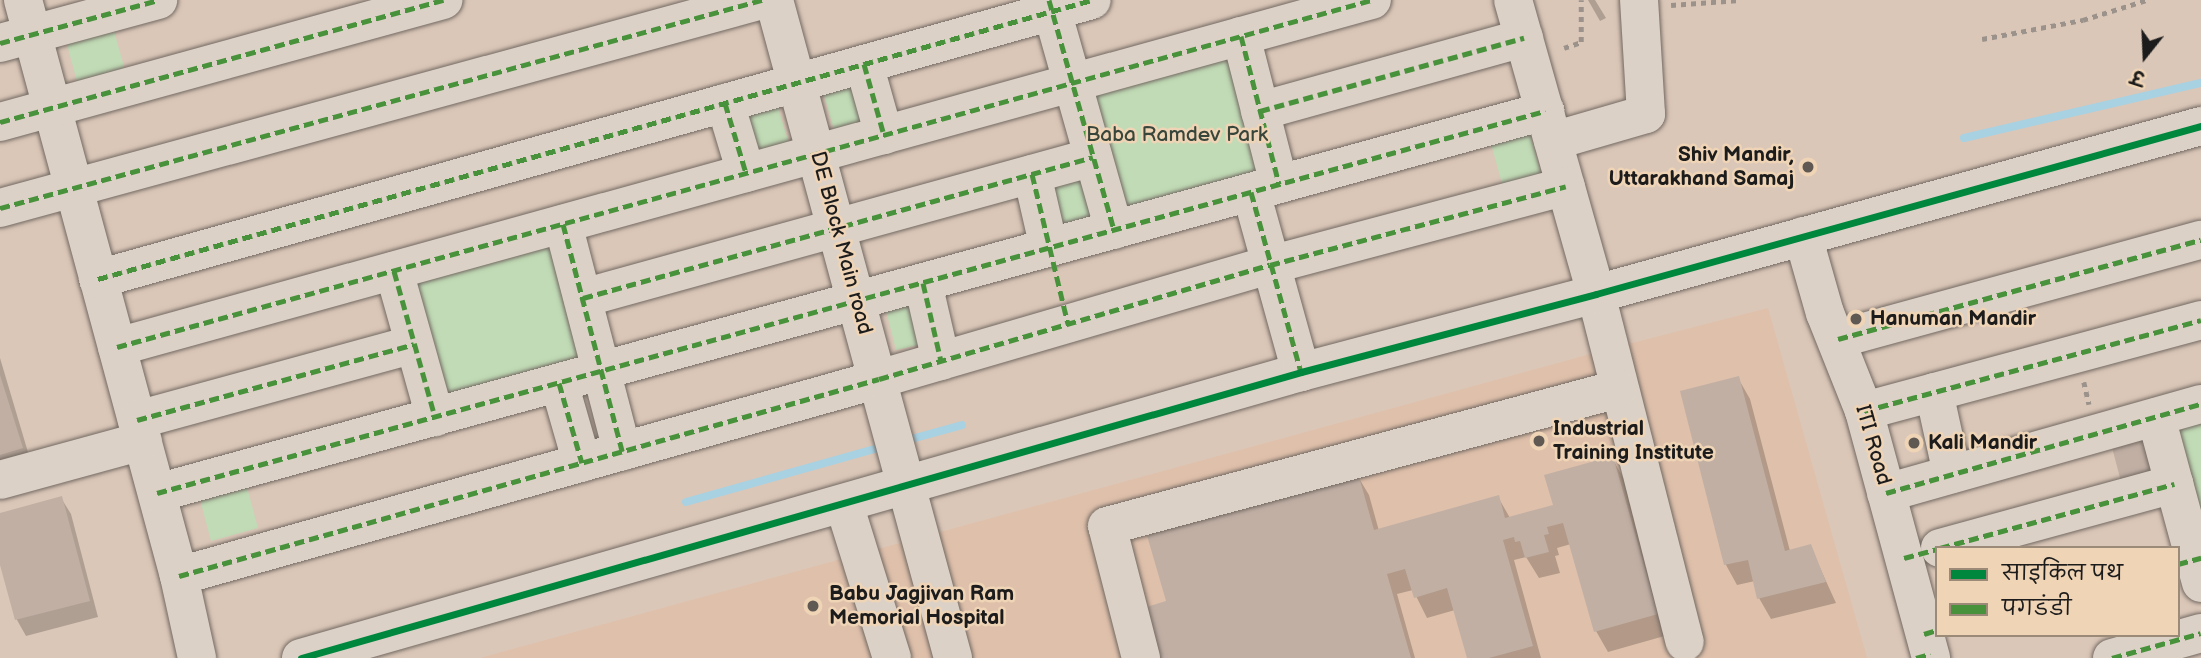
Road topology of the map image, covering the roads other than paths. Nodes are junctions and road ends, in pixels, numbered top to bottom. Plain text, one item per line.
1 (158, 0) edge
2 (444, 0) edge
3 (762, 0) edge
4 (774, 0) edge
5 (1093, 0) edge
6 (1372, 0) edge
7 (1513, 0) edge
8 (1639, 2) edge
9 (1051, 6) edge
10 (18, 26) edge
11 (1241, 36) junction
12 (1524, 38) junction
13 (864, 64) junction
14 (797, 83) junction
15 (1072, 83) junction
16 (725, 103) junction
17 (52, 108) junction
18 (1260, 111) junction
19 (0, 122) edge
20 (1549, 126) junction
21 (2201, 126) edge
22 (884, 135) junction
23 (816, 154) junction
24 (1093, 157) junction
25 (746, 173) junction
26 (1032, 174) junction
27 (1566, 186) junction
28 (74, 188) junction
29 (1265, 188) junction
30 (0, 208) edge
31 (563, 224) junction
32 (836, 228) junction
33 (1114, 230) junction
34 (1803, 236) junction
35 (2201, 240) edge
36 (1049, 247) junction
37 (1270, 265) junction
38 (394, 271) junction
39 (98, 279) junction
40 (923, 283) junction
41 (1596, 295) junction
42 (583, 298) junction
43 (857, 301) junction
44 (2201, 320) edge
45 (1838, 339) junction
46 (414, 344) junction
47 (117, 347) junction
48 (941, 361) junction
49 (602, 371) junction
50 (1301, 372) junction
51 (879, 380) junction
52 (559, 383) junction
53 (1618, 389) junction
54 (1934, 392) junction
55 (2201, 404) edge
56 (1864, 411) junction
57 (435, 417) junction
58 (2156, 417) junction
59 (140, 431) junction
60 (622, 451) junction
61 (582, 463) junction
62 (1952, 474) junction
63 (0, 480) edge
64 (2174, 484) junction
65 (908, 486) junction
66 (1886, 493) junction
67 (157, 494) junction
68 (844, 504) junction
69 (1945, 546) edge
70 (1927, 551) edge
71 (2194, 566) edge
72 (179, 576) junction
73 (2201, 633) edge
74 (1685, 642) dead end
75 (385, 646) edge
76 (1927, 647) edge
77 (197, 658) edge
78 (301, 658) edge
79 (892, 658) edge
80 (953, 658) edge
81 (1141, 658) edge
82 (2112, 658) edge

1 - 10 street
2 - 17 street
3 - 28 street
4 - 14 street, DE Block Main road
5 - 9 street
6 - 11 street
7 - 12 street
8 - 20 street
9 - 13 street
9 - 15 street
10 - 17 street
11 - 15 street
11 - 18 street
12 - 18 street
12 - 20 street
13 - 14 street
13 - 22 street
14 - 16 street
14 - 23 street, DE Block Main road
15 - 22 street
15 - 24 street
16 - 25 street
16 - 39 street
17 - 19 street
17 - 28 street
18 - 29 street
20 - 27 street
20 - 29 street
21 - 34 street
22 - 23 street
23 - 25 street
23 - 32 street, DE Block Main road
24 - 26 street
24 - 33 street
25 - 31 street
26 - 32 street
26 - 36 street
27 - 37 street
27 - 41 street
28 - 30 street
28 - 39 street
29 - 33 street
29 - 37 street
31 - 38 street
31 - 42 street
32 - 42 street
32 - 43 street, DE Block Main road
33 - 36 street
34 - 41 street
34 - 45 street, ITI Road
35 - 45 street
36 - 40 street
37 - 48 street
37 - 50 street
38 - 46 street
38 - 47 street
39 - 47 street
40 - 43 street
40 - 48 street
41 - 50 street
41 - 53 street
42 - 49 street
43 - 49 street
43 - 51 street, DE Block Main road
44 - 54 street
45 - 56 street, ITI Road
46 - 57 street
46 - 59 street
47 - 59 street
48 - 51 street
49 - 52 street
49 - 60 street
50 - 65 street
51 - 60 street
51 - 65 street, DE Block Main road
52 - 57 street
52 - 61 street
53 - 74 street
53 - 81 street
54 - 56 street
54 - 62 street
55 - 58 street
56 - 66 street, ITI Road
57 - 67 street
58 - 62 street
58 - 64 street
59 - 63 street
59 - 67 street
60 - 61 street
61 - 72 street
62 - 66 street
64 - 69 street
64 - 71 street
65 - 68 street
65 - 80 street, DE Block Main road
66 - 70 street, ITI Road
67 - 72 street
68 - 75 street
68 - 79 street
70 - 76 street, ITI Road
72 - 77 street
73 - 82 street
75 - 78 street

